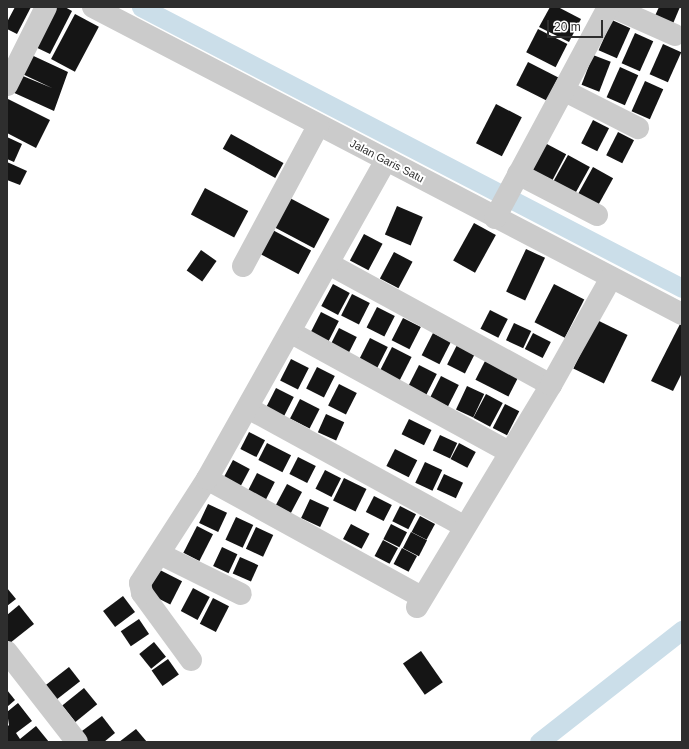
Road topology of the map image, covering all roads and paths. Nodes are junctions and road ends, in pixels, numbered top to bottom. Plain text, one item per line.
1 (46, 7) edge
2 (93, 7) edge
3 (608, 7) edge
4 (612, 7) edge
5 (675, 36) dead end
6 (7, 85) edge
7 (565, 91) junction
8 (318, 126) junction
9 (638, 128) dead end
10 (386, 160) junction
11 (516, 179) junction
12 (498, 212) junction
13 (597, 215) dead end
14 (329, 264) junction
15 (243, 266) dead end
16 (611, 278) junction
17 (682, 314) edge
18 (290, 332) junction
19 (551, 385) junction
20 (248, 408) junction
21 (509, 452) junction
22 (207, 479) junction
23 (465, 526) junction
24 (160, 554) junction
25 (241, 594) dead end
26 (7, 652) edge
27 (191, 660) dead end
28 (77, 742) edge

1 - 6 street
2 - 8 street, Jalan Garis Satu
3 - 7 street
4 - 5 street
7 - 9 street
7 - 11 street
8 - 10 street, Jalan Garis Satu
8 - 15 street
10 - 12 street, Jalan Garis Satu
10 - 14 street
11 - 12 street
11 - 13 street
12 - 16 street, Jalan Garis Satu
14 - 18 street
14 - 19 street
16 - 17 street, Jalan Garis Satu
16 - 19 street
18 - 20 street
18 - 21 street
19 - 21 street
20 - 22 street
20 - 23 street
21 - 23 street
22 - 23 street
22 - 24 street
24 - 25 street
24 - 27 street
26 - 28 street

